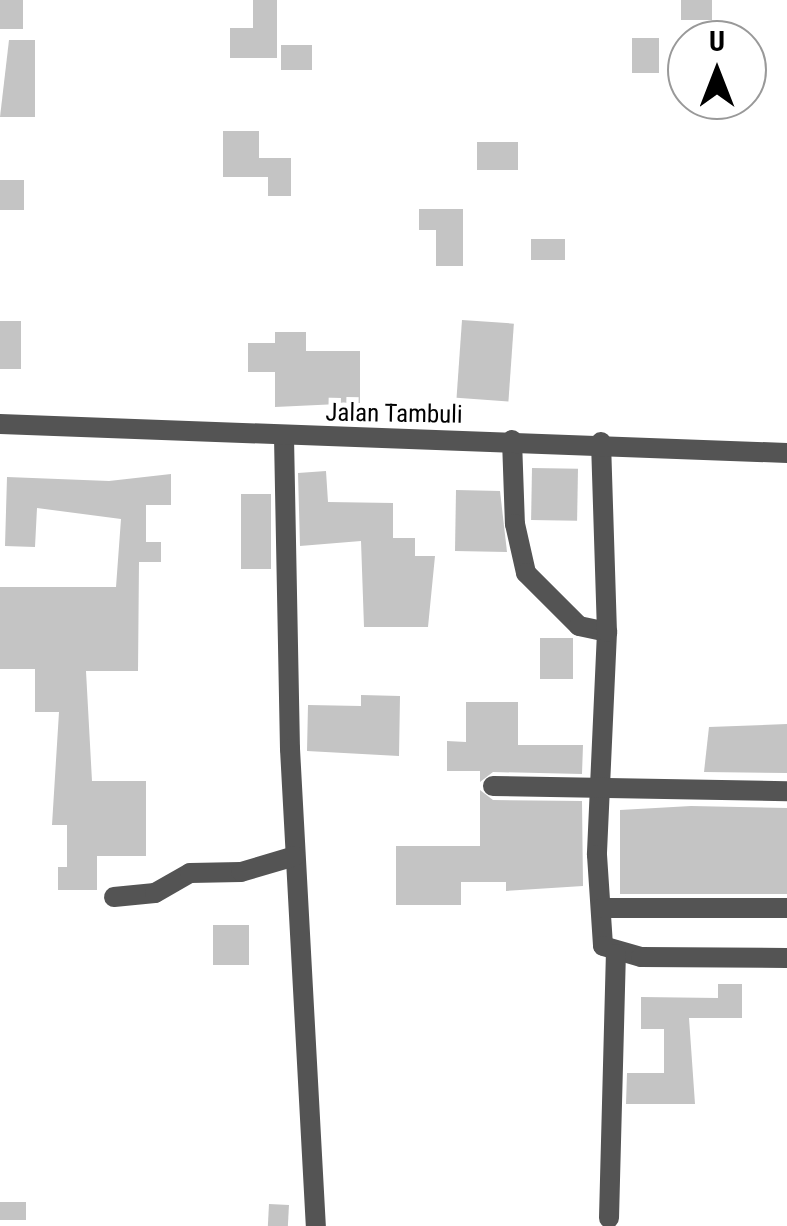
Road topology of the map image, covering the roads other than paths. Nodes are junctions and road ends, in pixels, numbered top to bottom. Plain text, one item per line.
1 (0, 424) edge
2 (284, 437) junction
3 (512, 440) junction
4 (601, 442) junction
5 (787, 453) edge
6 (607, 632) junction
7 (600, 785) junction
8 (492, 786) dead end
9 (787, 791) edge
10 (295, 856) junction
11 (114, 897) dead end
12 (602, 908) junction
13 (787, 908) edge
14 (616, 954) junction
15 (787, 958) edge
16 (609, 1218) dead end
17 (316, 1226) edge

1 - 2 street, Jalan Tambuli
2 - 3 street, Jalan Tambuli
2 - 10 street
3 - 4 street, Jalan Tambuli
3 - 6 street
4 - 5 street, Jalan Tambuli
4 - 6 street
6 - 7 street
7 - 8 street
7 - 9 street
7 - 12 street
10 - 11 street
10 - 17 street
12 - 13 street
12 - 14 street
14 - 15 street
14 - 16 street

